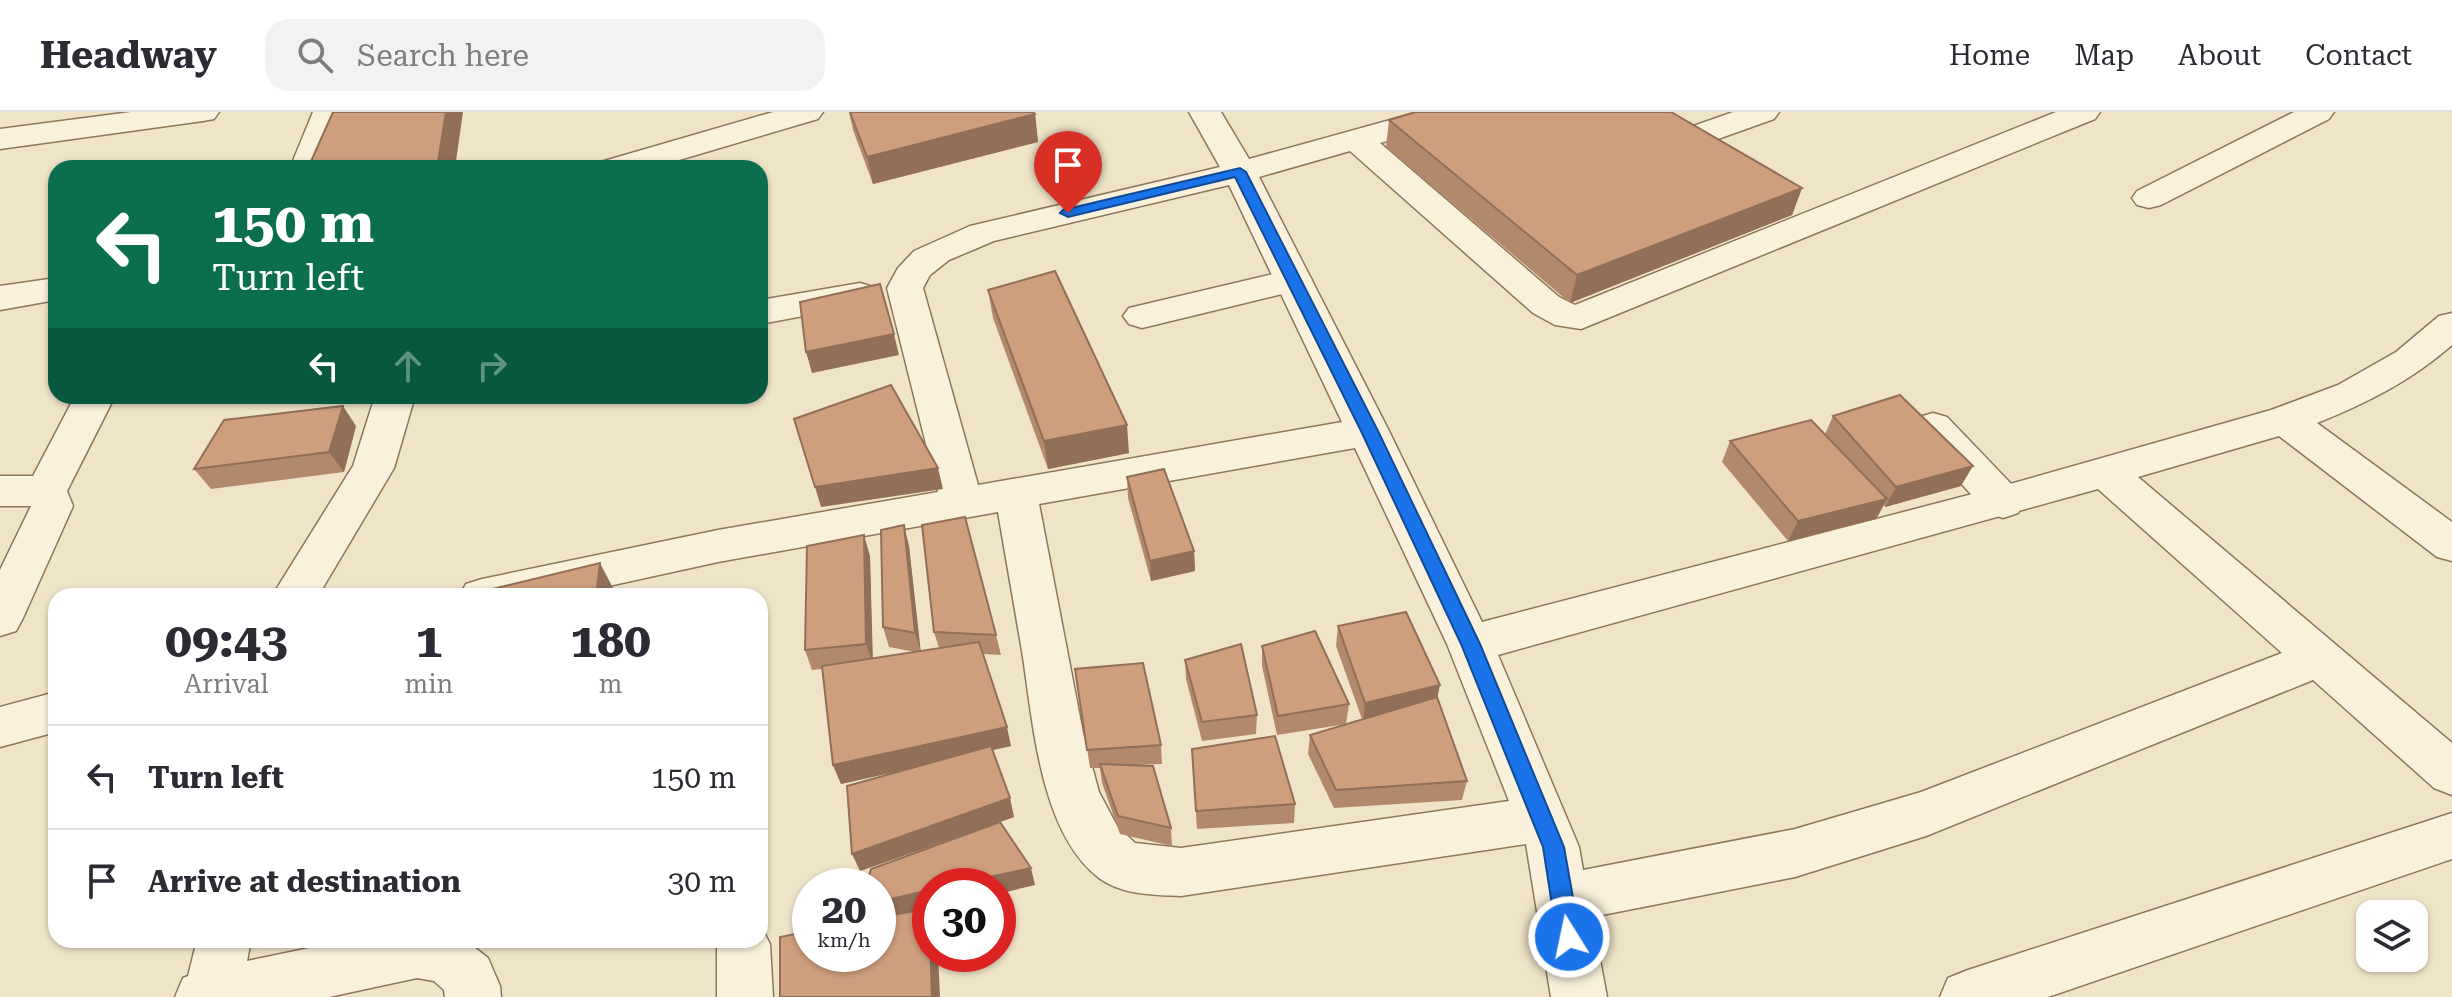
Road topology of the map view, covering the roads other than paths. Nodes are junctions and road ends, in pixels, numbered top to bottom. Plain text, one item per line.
1 (203, 112) edge
2 (329, 112) edge
3 (807, 112) edge
4 (1205, 112) edge
5 (1454, 112) edge
6 (1763, 112) edge
7 (2084, 112) edge
8 (2318, 112) edge
9 (0, 139) edge
10 (1357, 140) junction
11 (1679, 142) edge
12 (310, 160) edge
13 (643, 160) edge
14 (1240, 172) junction
15 (2149, 198) dead end
16 (1294, 280) junction
17 (905, 288) junction
18 (48, 290) edge
19 (0, 298) edge
20 (768, 311) edge
21 (1142, 316) dead end
22 (2452, 325) edge
23 (91, 404) edge
24 (393, 404) edge
25 (2285, 420) junction
26 (1933, 427) edge
27 (1369, 431) junction
28 (2106, 473) junction
29 (0, 491) edge
30 (46, 491) junction
31 (1016, 493) junction
32 (2003, 502) junction
33 (962, 503) junction
34 (2452, 545) edge
35 (300, 588) edge
36 (520, 588) edge
37 (0, 618) edge
38 (1470, 644) junction
39 (2319, 658) junction
40 (48, 714) edge
41 (0, 727) edge
42 (2452, 773) edge
43 (1542, 819) junction
44 (2452, 836) edge
45 (1585, 894) dead end
46 (222, 948) edge
47 (743, 948) edge
48 (209, 996) edge
49 (473, 997) edge
50 (745, 997) edge
51 (1579, 997) edge
52 (1968, 997) edge

1 - 9 street
2 - 12 street
3 - 13 street
4 - 14 street
5 - 10 street
6 - 11 street
7 - 10 street
8 - 15 street
10 - 14 street
14 - 16 street
14 - 17 street
16 - 21 street
16 - 27 street
17 - 20 street
17 - 33 street
18 - 19 street
22 - 25 street
23 - 30 street
24 - 35 street
25 - 28 street
25 - 34 street
26 - 32 street
27 - 31 street
27 - 38 street
28 - 32 street
28 - 39 street
29 - 30 street
30 - 37 street
31 - 33 street
31 - 43 street
32 - 38 street
33 - 36 street
38 - 43 street
39 - 42 street
39 - 45 street
40 - 41 street
43 - 51 street
44 - 52 street
46 - 48 street
47 - 50 street
48 - 49 street

